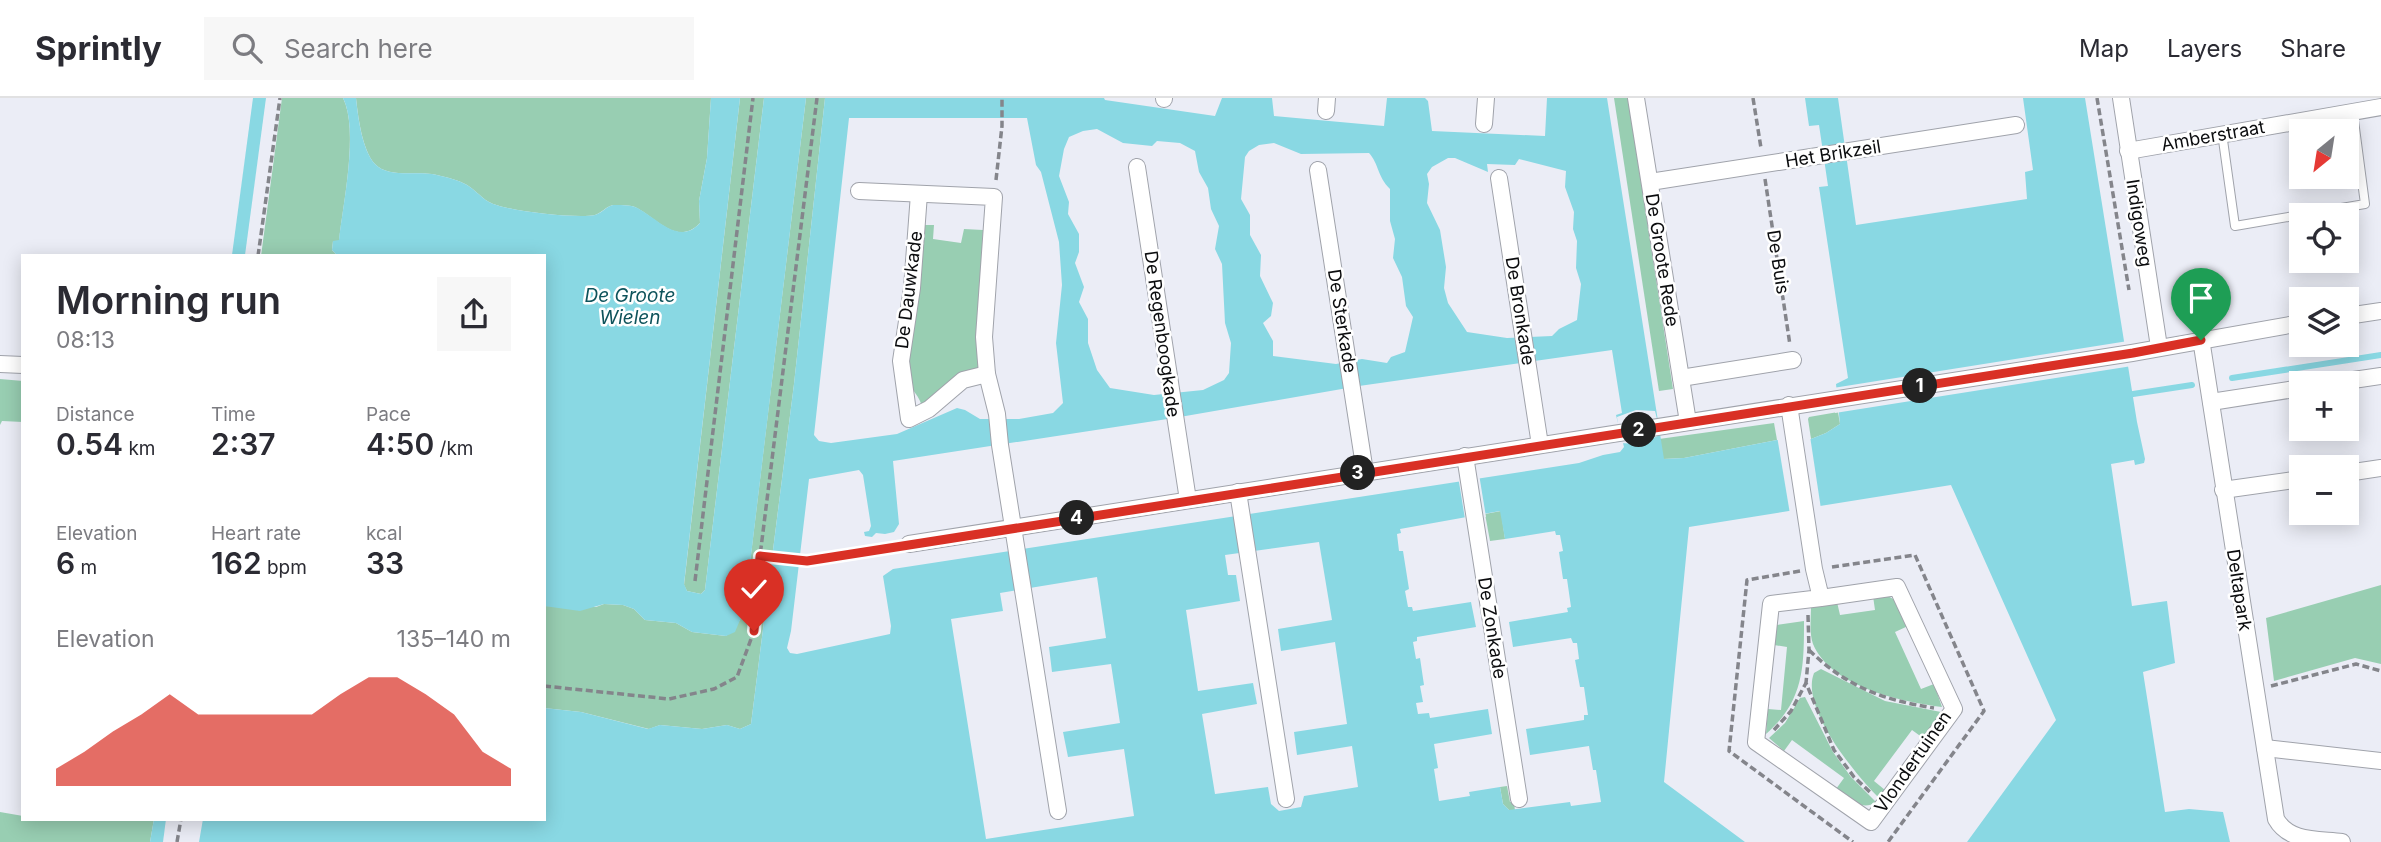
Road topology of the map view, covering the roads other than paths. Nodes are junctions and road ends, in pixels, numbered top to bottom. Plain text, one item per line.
1 (1486, 98) edge
2 (1636, 98) edge
3 (2121, 98) edge
4 (2381, 107) edge
5 (2353, 113) junction
6 (1485, 124) dead end
7 (2016, 125) dead end
8 (2222, 133) junction
9 (2128, 151) junction
10 (1137, 167) dead end
11 (1318, 170) dead end
12 (1499, 178) dead end
13 (1650, 183) junction
14 (859, 191) dead end
15 (919, 194) junction
16 (2381, 311) edge
17 (2359, 314) edge
18 (2289, 325) edge
19 (2201, 340) junction
20 (2159, 347) junction
21 (1793, 360) road end
22 (0, 363) edge
23 (21, 365) edge
24 (987, 374) junction
25 (2381, 376) edge
26 (1681, 378) junction
27 (2359, 379) edge
28 (2289, 390) edge
29 (2211, 402) junction
30 (1790, 413) junction
31 (1688, 422) junction
32 (1540, 444) junction
33 (1466, 462) junction
34 (2381, 468) edge
35 (2359, 471) edge
36 (1365, 472) junction
37 (2289, 481) edge
38 (2223, 490) junction
39 (1239, 498) junction
40 (1188, 500) junction
41 (1014, 536) junction
42 (909, 544) road end
43 (1814, 602) junction
44 (2265, 748) junction
45 (2381, 761) edge
46 (1286, 799) dead end
47 (1519, 799) dead end
48 (1058, 811) dead end
49 (2342, 842) edge

1 - 6 street
2 - 13 street, De Groote Rede
3 - 9 street, Indigoweg
4 - 5 street, Amberstraat
5 - 8 street, Amberstraat
5 - 8 lane
7 - 13 street, Het Brikzeil
8 - 9 street, Amberstraat
9 - 20 street, Indigoweg
10 - 40 street, De Regenboogkade
11 - 36 street, De Sterkade
12 - 32 street, De Bronkade
13 - 26 street, De Groote Rede
14 - 15 street
15 - 24 street
15 - 24 street, De Dauwkade
16 - 17 street
18 - 19 street
19 - 20 street
19 - 29 street, Deltapark
20 - 30 street
21 - 26 street
22 - 23 street
24 - 41 street
25 - 27 street
26 - 31 street, De Groote Rede
28 - 29 street
29 - 38 street, Deltapark
30 - 31 street
30 - 43 street
31 - 32 street
32 - 33 street
33 - 36 street
33 - 47 street, De Zonkade
34 - 35 street
36 - 39 street
37 - 38 street
38 - 44 street, Deltapark
39 - 40 street
39 - 46 street
40 - 41 street
41 - 42 street
41 - 48 street
43 - 43 street, Vlondertuinen
44 - 45 street
44 - 49 street, Deltapark

